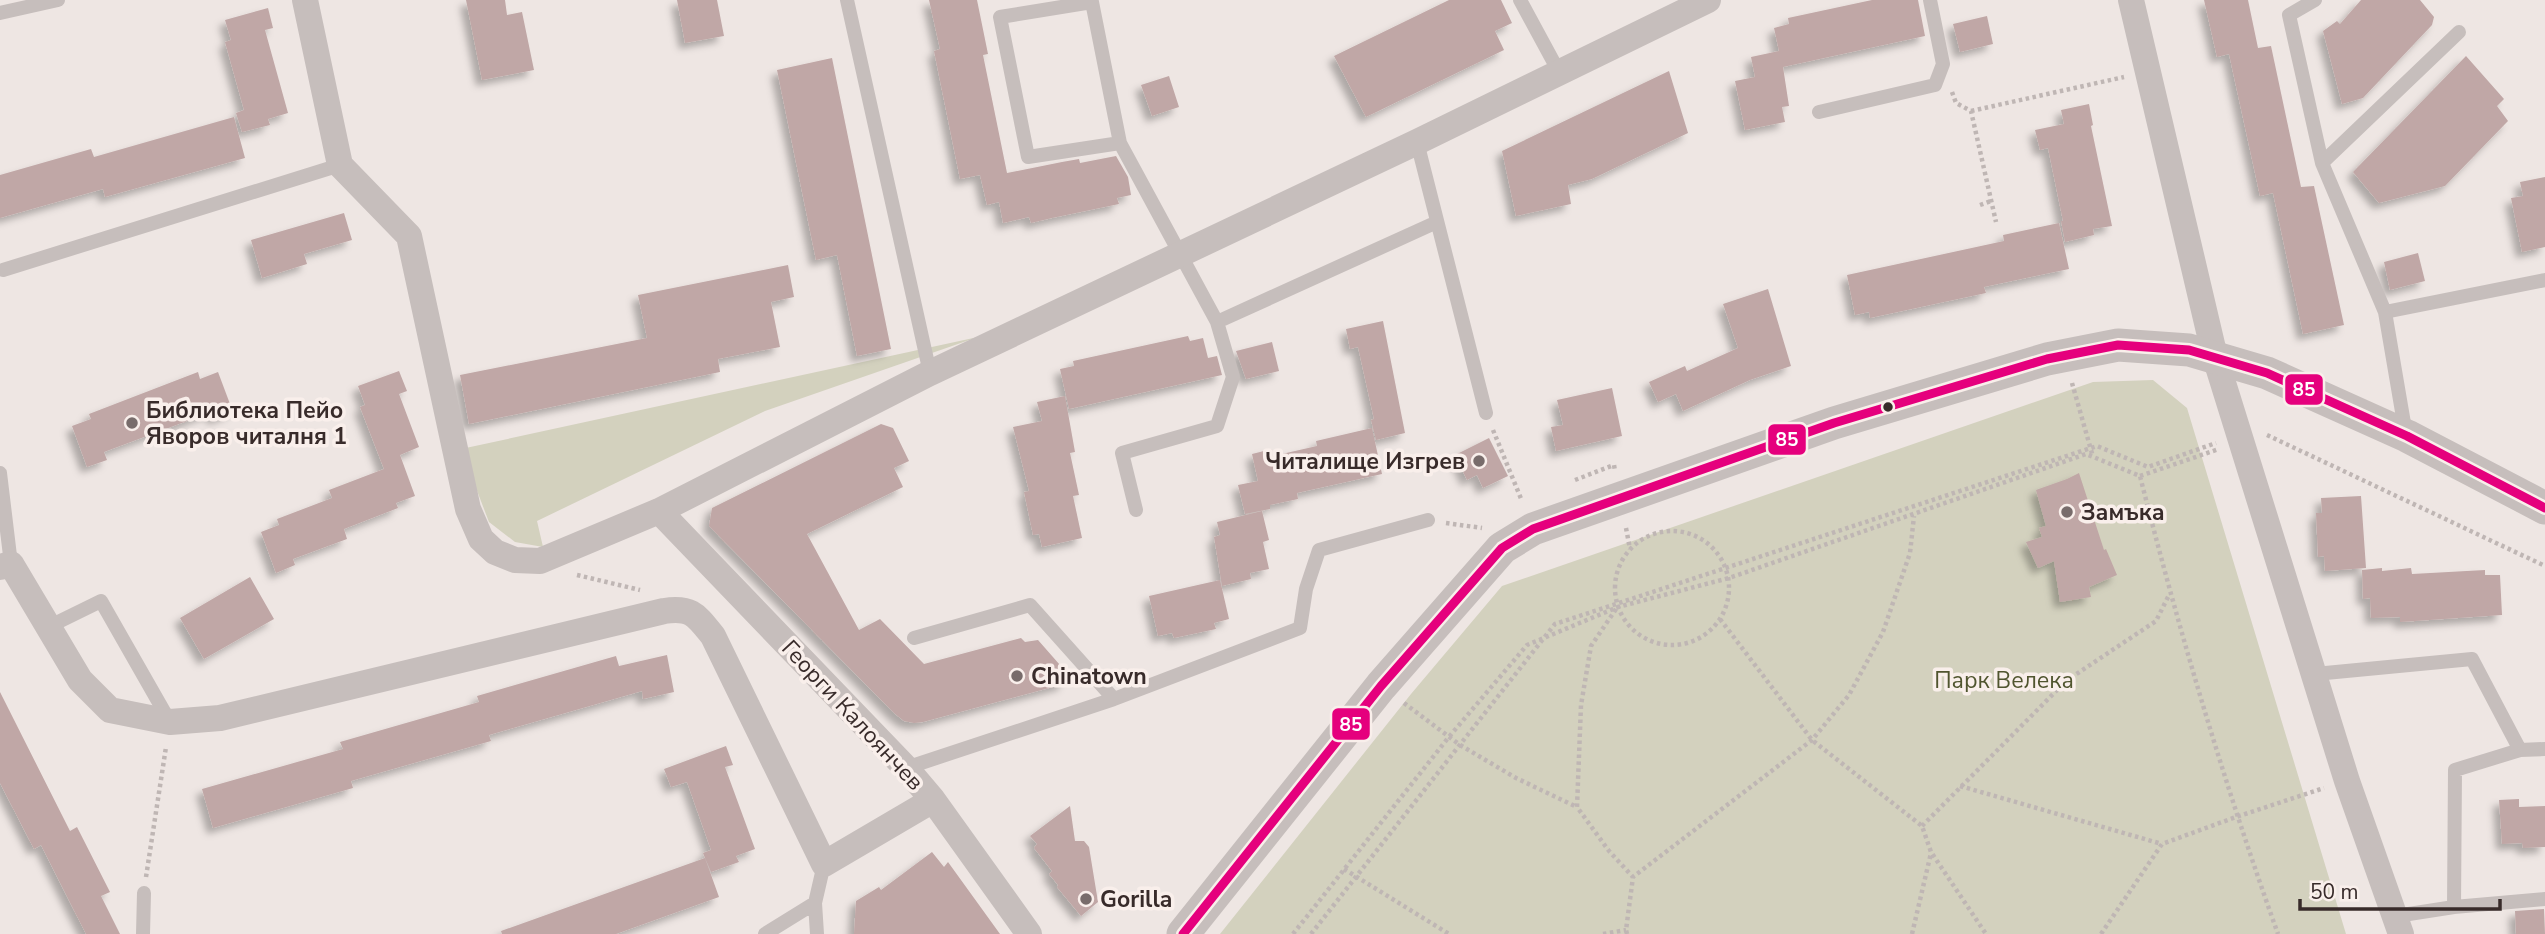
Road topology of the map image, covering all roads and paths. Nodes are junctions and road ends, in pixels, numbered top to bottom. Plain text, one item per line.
1 (58, 0) edge
2 (305, 0) edge
3 (847, 0) edge
4 (1520, 0) edge
5 (1707, 0) edge
6 (1930, 0) edge
7 (2131, 0) edge
8 (2315, 0) edge
9 (0, 13) edge
10 (2459, 32) dead end
11 (1943, 64) junction
12 (1559, 72) junction
13 (2148, 72) junction
14 (1971, 111) junction
15 (1819, 112) dead end
16 (1417, 142) junction
17 (1120, 143) junction
18 (2322, 163) junction
19 (340, 165) junction
20 (1991, 201) junction
21 (1980, 205) dead end
22 (1437, 222) junction
23 (1996, 222) dead end
24 (1181, 255) junction
25 (3, 270) dead end
26 (2545, 280) edge
27 (2385, 312) junction
28 (1217, 322) junction
29 (2215, 357) junction
30 (2047, 359) junction
31 (930, 373) junction
32 (1486, 413) joint
33 (2407, 436) junction
34 (2241, 438) junction
35 (2091, 448) junction
36 (2093, 457) junction
37 (0, 473) edge
38 (2140, 476) junction
39 (1522, 501) dead end
40 (2545, 508) edge
41 (1136, 510) dead end
42 (659, 511) junction
43 (1914, 516) junction
44 (1428, 520) joint
45 (1487, 528) dead end
46 (540, 561) junction
47 (5, 566) edge
48 (2545, 566) edge
49 (1725, 567) junction
50 (1729, 578) junction
51 (2170, 594) junction
52 (1617, 605) junction
53 (662, 611) junction
54 (1720, 619) junction
55 (48, 627) junction
56 (914, 638) dead end
57 (1544, 638) junction
58 (2315, 674) junction
59 (1381, 686) junction
60 (1114, 699) junction
61 (170, 722) junction
62 (1448, 738) junction
63 (1812, 740) junction
64 (1460, 745) junction
65 (2545, 749) edge
66 (2519, 750) junction
67 (906, 768) junction
68 (1960, 786) junction
69 (2331, 786) dead end
70 (933, 800) junction
71 (1577, 807) junction
72 (2236, 817) junction
73 (1922, 825) junction
74 (2162, 844) junction
75 (1931, 852) junction
76 (824, 864) junction
77 (1343, 870) junction
78 (1355, 877) junction
79 (1633, 877) junction
80 (144, 893) joint
81 (2545, 899) edge
82 (815, 904) junction
83 (2454, 907) junction
84 (2398, 925) edge
85 (1627, 932) edge
86 (143, 934) edge
87 (765, 934) edge
88 (817, 934) edge
89 (1029, 934) edge
90 (1182, 934) edge
91 (1293, 934) edge
92 (1311, 934) edge
93 (1449, 934) edge
94 (1603, 934) edge
95 (1912, 934) edge
96 (1986, 934) edge
97 (2101, 934) edge
98 (2277, 934) edge

1 - 9 lane
2 - 19 street
3 - 31 lane
4 - 12 lane
5 - 12 street
6 - 11 lane
7 - 13 street
8 - 18 lane
10 - 18 lane
11 - 14 path
11 - 15 lane
12 - 16 street
13 - 14 path
13 - 29 street
14 - 20 path
16 - 22 lane
16 - 24 street
17 - 17 lane
17 - 24 lane
18 - 27 lane
19 - 25 lane
19 - 46 street
20 - 21 path
20 - 23 path
22 - 28 lane
22 - 32 lane
24 - 28 lane
24 - 31 street
26 - 27 lane
27 - 33 lane
28 - 41 lane
29 - 30 street
29 - 33 street
29 - 34 street
30 - 35 path
30 - 59 street
31 - 42 street
32 - 39 path
33 - 40 street
34 - 35 path
34 - 38 path
34 - 48 path
34 - 58 street
35 - 36 path
35 - 49 path
36 - 38 path
36 - 43 path
37 - 47 lane
38 - 51 path
42 - 46 street
42 - 67 street, Георги Калоянчев
43 - 50 path
43 - 63 path
44 - 45 path
44 - 60 lane
46 - 53 path
47 - 55 street
49 - 50 path
49 - 52 path
49 - 52 path
50 - 52 path
50 - 54 path
51 - 68 path
51 - 72 path
52 - 54 path
52 - 57 path
52 - 57 path
52 - 71 path
53 - 61 street
53 - 76 street
54 - 63 path
55 - 61 street
55 - 61 lane
56 - 60 lane
57 - 62 path
57 - 64 path
58 - 66 lane
58 - 84 street
59 - 62 path
59 - 90 street
60 - 67 lane
61 - 80 path
62 - 64 path
62 - 77 path
63 - 73 path
63 - 79 path
64 - 71 path
64 - 78 path
65 - 66 lane
66 - 83 lane
67 - 70 street, Георги Калоянчев
68 - 73 path
68 - 74 path
69 - 72 path
70 - 76 street
70 - 89 street, Георги Калоянчев
71 - 79 path
72 - 74 path
72 - 98 path
73 - 75 path
74 - 97 path
75 - 95 path
75 - 96 path
76 - 82 lane
77 - 78 path
77 - 91 path
78 - 92 path
78 - 93 path
79 - 85 path
80 - 86 lane
81 - 83 lane
82 - 87 lane
82 - 88 lane
83 - 84 lane
85 - 94 path

